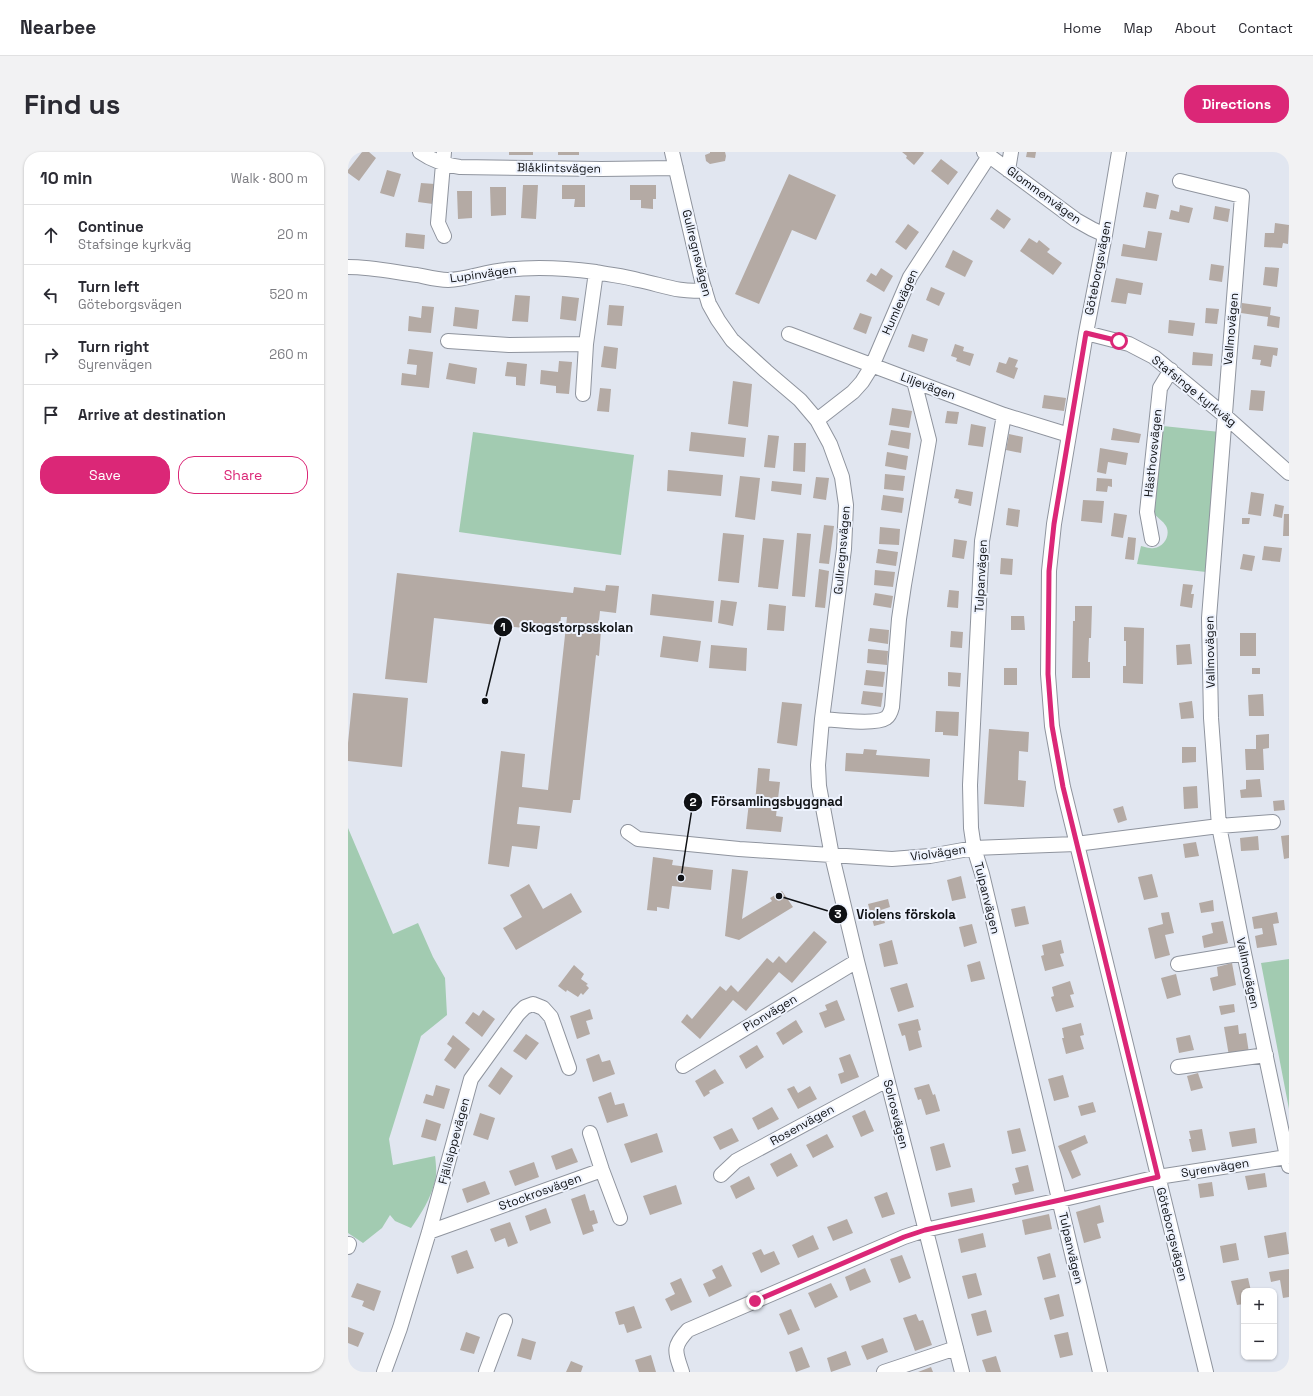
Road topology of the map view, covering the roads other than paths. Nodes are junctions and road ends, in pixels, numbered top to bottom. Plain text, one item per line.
1 (420, 152) edge
2 (672, 152) edge
3 (1011, 152) edge
4 (1120, 152) edge
5 (986, 154) edge
6 (444, 158) edge
7 (676, 168) junction
8 (1008, 170) junction
9 (1180, 180) dead end
10 (1105, 235) junction
11 (444, 236) dead end
12 (348, 267) edge
13 (596, 272) junction
14 (705, 290) junction
15 (1086, 333) junction
16 (789, 334) dead end
17 (448, 341) dead end
18 (586, 344) junction
19 (872, 366) junction
20 (1171, 370) junction
21 (914, 381) junction
22 (583, 394) dead end
23 (1004, 415) junction
24 (1224, 415) junction
25 (817, 420) junction
26 (1068, 435) junction
27 (1289, 473) edge
28 (1152, 539) dead end
29 (822, 719) junction
30 (1273, 822) dead end
31 (1219, 826) junction
32 (628, 832) dead end
33 (1076, 844) junction
34 (974, 848) junction
35 (832, 856) junction
36 (1244, 953) junction
37 (857, 961) junction
38 (1178, 964) dead end
39 (1266, 1055) junction
40 (684, 1066) dead end
41 (1178, 1067) dead end
42 (569, 1068) dead end
43 (887, 1080) junction
44 (590, 1133) dead end
45 (1288, 1161) edge
46 (602, 1170) junction
47 (721, 1175) dead end
48 (1158, 1177) junction
49 (1060, 1200) junction
50 (620, 1218) dead end
51 (925, 1230) junction
52 (429, 1232) junction
53 (505, 1321) dead end
54 (956, 1348) junction
55 (384, 1372) edge
56 (486, 1372) edge
57 (682, 1372) edge
58 (884, 1372) edge
59 (962, 1372) edge
60 (1100, 1372) edge
61 (1206, 1372) edge

1 - 6 street, Blåklintsvägen
2 - 7 street, Gullregnsvägen
3 - 8 street
4 - 10 street, Göteborgsvägen
5 - 8 street, Glommenvägen
5 - 19 street, Humlevägen
6 - 7 street, Blåklintsvägen
6 - 11 street
7 - 14 street, Gullregnsvägen
8 - 10 street, Glommenvägen
9 - 24 street, Vallmovägen
10 - 15 street, Göteborgsvägen
12 - 13 street, Lupinvägen
13 - 14 street, Lupinvägen
13 - 18 street
14 - 25 street, Gullregnsvägen
15 - 20 street, Stafsinge kyrkväg
15 - 26 street, Göteborgsvägen
16 - 19 street, Liljevägen
17 - 18 street
18 - 22 street
19 - 21 street, Liljevägen
19 - 25 street, Humlevägen
20 - 24 street, Stafsinge kyrkväg
20 - 28 street, Hästhovsvägen
21 - 23 street, Liljevägen
21 - 29 street
23 - 26 street, Liljevägen
23 - 34 street, Tulpanvägen
24 - 27 street, Stafsinge kyrkväg
24 - 31 street, Vallmovägen
25 - 29 street, Gullregnsvägen
26 - 33 street, Göteborgsvägen
29 - 35 street, Gullregnsvägen
30 - 31 street, Violvägen
31 - 33 street, Violvägen
31 - 36 street, Vallmovägen
32 - 35 street, Violvägen
33 - 34 street, Violvägen
33 - 48 street, Göteborgsvägen
34 - 35 street, Violvägen
34 - 49 street, Tulpanvägen
35 - 37 street, Solrosvägen
36 - 38 street
36 - 39 street, Vallmovägen
37 - 40 street, Pionvägen
37 - 43 street, Solrosvägen
39 - 41 street
39 - 45 street, Vallmovägen
42 - 52 street, Fjällsippevägen
43 - 47 street, Rosenvägen
43 - 51 street, Solrosvägen
44 - 46 street
45 - 48 street, Syrenvägen
46 - 50 street
46 - 52 street, Stockrosvägen
48 - 49 street, Syrenvägen
48 - 61 street, Göteborgsvägen
49 - 51 street, Syrenvägen
49 - 60 street, Tulpanvägen
51 - 54 street, Solrosvägen
51 - 57 street, Syrenvägen
52 - 55 street, Fjällsippevägen
53 - 56 street
54 - 58 street
54 - 59 street, Solrosvägen

